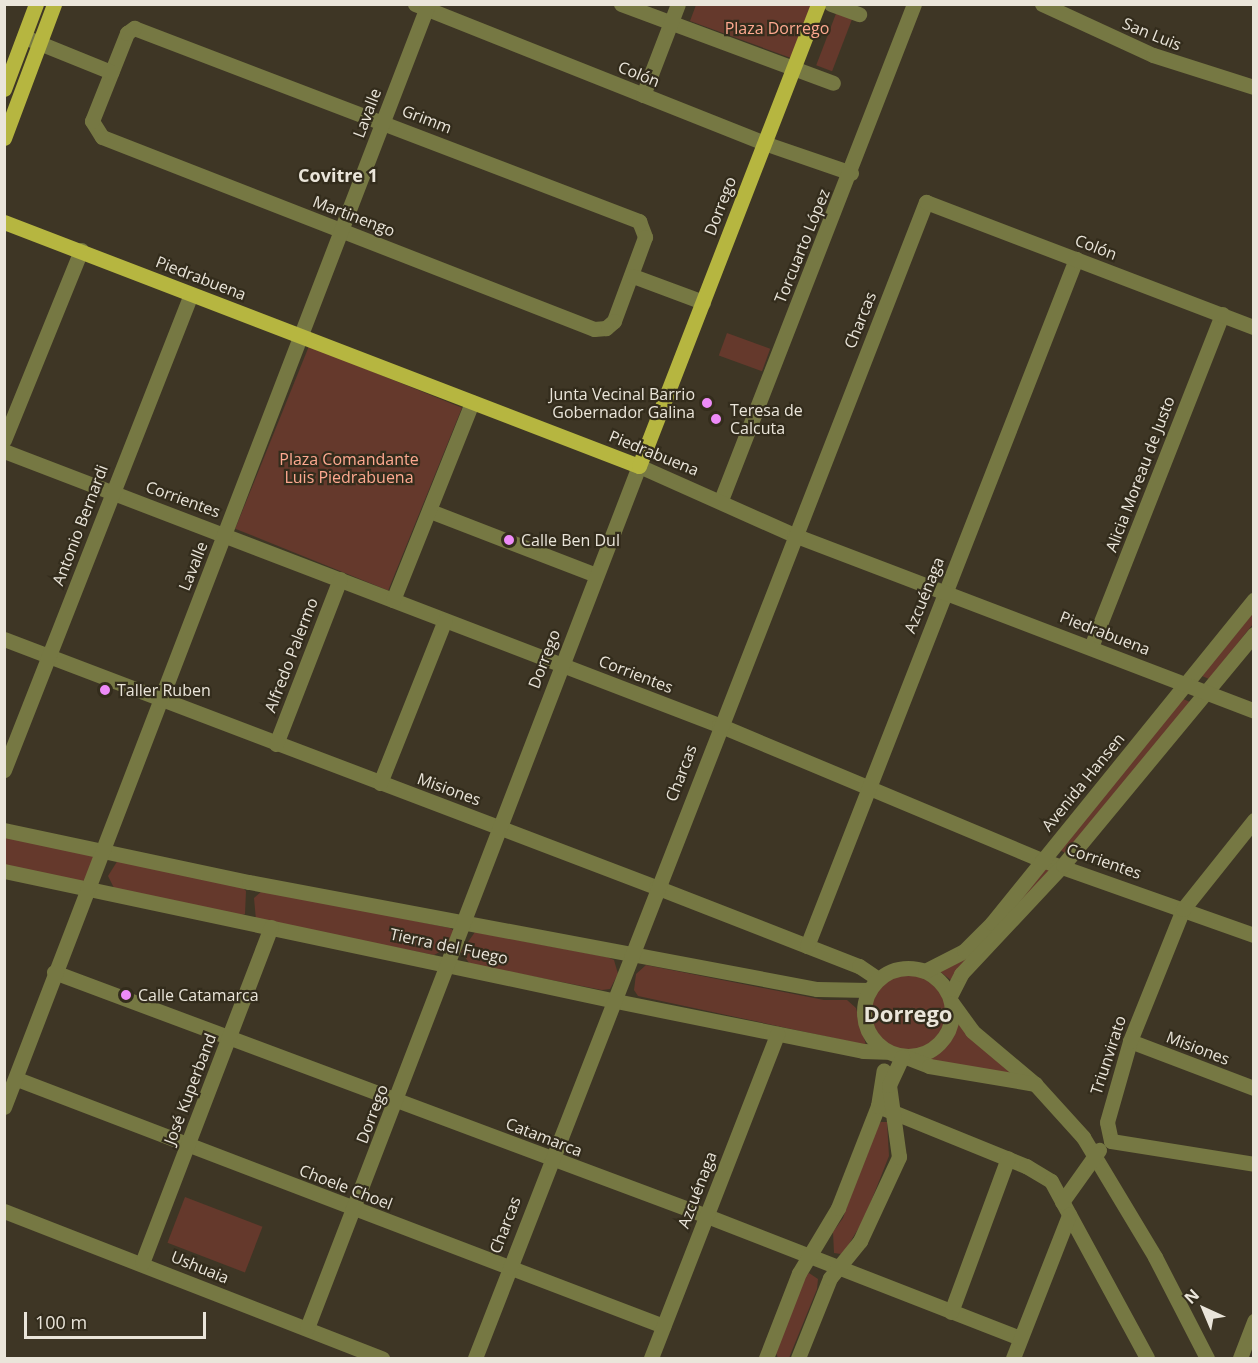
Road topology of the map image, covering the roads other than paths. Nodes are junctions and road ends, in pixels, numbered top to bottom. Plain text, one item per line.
1 (621, 4) edge
2 (678, 4) edge
3 (818, 4) edge
4 (831, 4) edge
5 (914, 4) edge
6 (1042, 4) edge
7 (34, 5) edge
8 (423, 6) edge
9 (53, 8) edge
10 (859, 14) dead end
11 (671, 24) junction
12 (24, 38) junction
13 (41, 43) junction
14 (792, 69) junction
15 (111, 72) junction
16 (833, 83) dead end
17 (1254, 87) edge
18 (4, 89) edge
19 (643, 95) junction
20 (383, 121) junction
21 (4, 138) edge
22 (764, 143) junction
23 (851, 173) junction
24 (926, 202) joint
25 (4, 222) edge
26 (342, 231) junction
27 (81, 250) junction
28 (1076, 259) junction
29 (633, 276) junction
30 (191, 294) junction
31 (703, 302) junction
32 (1222, 315) junction
33 (1254, 327) edge
34 (302, 336) junction
35 (472, 402) junction
36 (4, 440) edge
37 (4, 451) edge
38 (639, 466) junction
39 (111, 492) junction
40 (721, 500) junction
41 (430, 511) junction
42 (225, 534) junction
43 (794, 535) junction
44 (596, 575) junction
45 (340, 579) junction
46 (944, 591) junction
47 (393, 600) junction
48 (1253, 600) edge
49 (445, 620) junction
50 (1254, 634) edge
51 (4, 639) edge
52 (1091, 647) junction
53 (48, 657) junction
54 (560, 665) junction
55 (1187, 684) junction
56 (1204, 693) junction
57 (158, 700) junction
58 (1254, 711) edge
59 (719, 725) junction
60 (276, 744) junction
61 (4, 770) edge
62 (380, 783) junction
63 (867, 785) junction
64 (1254, 820) edge
65 (498, 827) junction
66 (4, 830) edge
67 (102, 850) junction
68 (1042, 860) junction
69 (1063, 865) junction
70 (4, 871) edge
71 (656, 887) junction
72 (89, 890) junction
73 (1183, 909) junction
74 (464, 923) junction
75 (271, 927) junction
76 (1254, 935) edge
77 (807, 946) junction
78 (633, 955) junction
79 (448, 963) junction
80 (925, 971) junction
81 (54, 972) junction
82 (874, 984) junction
83 (951, 999) junction
84 (616, 1001) junction
85 (777, 1034) junction
86 (229, 1037) junction
87 (1130, 1041) junction
88 (896, 1055) junction
89 (17, 1079) junction
90 (1035, 1084) junction
91 (1254, 1088) edge
92 (396, 1100) junction
93 (878, 1106) junction
94 (4, 1107) edge
95 (895, 1112) junction
96 (1111, 1141) junction
97 (187, 1146) junction
98 (1094, 1154) junction
99 (1008, 1158) junction
100 (550, 1159) junction
101 (1254, 1164) edge
102 (354, 1209) junction
103 (1066, 1209) junction
104 (4, 1211) edge
105 (707, 1216) junction
106 (808, 1258) junction
107 (142, 1263) junction
108 (508, 1266) junction
109 (835, 1268) junction
110 (951, 1312) junction
111 (1254, 1322) edge
112 (663, 1326) junction
113 (307, 1328) junction
114 (1020, 1338) junction
115 (382, 1359) edge
116 (475, 1359) edge
117 (651, 1359) edge
118 (766, 1359) edge
119 (798, 1359) edge
120 (1013, 1359) edge
121 (1147, 1359) edge
122 (1207, 1359) edge
123 (1240, 1359) edge

1 - 11 street
2 - 11 street
3 - 14 main road, Dorrego
4 - 10 street
5 - 23 street, Torcuarto López
6 - 17 street, San Luis
7 - 9 main road
7 - 12 main road
8 - 19 street, Colón
8 - 20 street, Lavalle
9 - 13 main road
11 - 14 street
11 - 19 street
12 - 13 street
12 - 18 main road
13 - 15 street
13 - 21 main road
14 - 16 street
14 - 22 main road, Dorrego
15 - 20 street, Grimm
15 - 26 street, Martinengo
19 - 22 street, Colón
20 - 26 street, Lavalle
20 - 29 street, Grimm
22 - 23 street, Colón
22 - 31 main road, Dorrego
23 - 40 street, Torcuarto López
24 - 28 street, Colón
24 - 43 street, Charcas
25 - 27 main road, Piedrabuena
26 - 29 street, Martinengo
26 - 34 street, Lavalle
27 - 30 main road, Piedrabuena
27 - 36 street
28 - 32 street, Colón
28 - 46 street, Azcuénaga
29 - 31 street
30 - 34 main road, Piedrabuena
30 - 39 street, Antonio Bernardi
31 - 38 main road, Dorrego
32 - 33 street, Colón
32 - 52 street, Alicia Moreau de Justo
34 - 35 main road, Piedrabuena
34 - 42 street, Lavalle
35 - 38 main road, Piedrabuena
35 - 41 street
37 - 39 street, Corrientes
38 - 40 street, Piedrabuena
38 - 44 street, Dorrego
39 - 42 street, Corrientes
39 - 53 street, Antonio Bernardi
40 - 43 street, Piedrabuena
41 - 44 street
41 - 47 street
42 - 45 street, Corrientes
42 - 57 street, Lavalle
43 - 46 street, Piedrabuena
43 - 59 street, Charcas
44 - 54 street, Dorrego
45 - 47 street, Corrientes
45 - 60 street, Alfredo Palermo
46 - 52 street, Piedrabuena
46 - 63 street, Azcuénaga
47 - 49 street, Corrientes
48 - 55 street, Avenida Hansen
49 - 54 street, Corrientes
49 - 62 street
50 - 56 street
51 - 53 street, Misiones
52 - 55 street, Piedrabuena
53 - 57 street, Misiones
53 - 61 street, Antonio Bernardi
54 - 59 street, Corrientes
54 - 65 street, Dorrego
55 - 56 street, Piedrabuena
55 - 68 street, Avenida Hansen
56 - 58 street, Piedrabuena
56 - 69 street
57 - 60 street, Misiones
57 - 67 street, Lavalle
59 - 63 street, Corrientes
59 - 71 street, Charcas
60 - 62 street, Misiones
62 - 65 street, Misiones
63 - 68 street, Corrientes
63 - 77 street, Azcuénaga
64 - 73 street, Triunvirato
65 - 71 street, Misiones
65 - 74 street, Dorrego
66 - 67 street, Tierra del Fuego
67 - 72 street, Lavalle
67 - 74 street, Tierra del Fuego
68 - 69 street, Corrientes
68 - 80 street, Avenida Hansen
69 - 73 street, Corrientes
69 - 83 street
70 - 72 street, Tierra del Fuego
71 - 77 street, Misiones
71 - 78 street, Charcas
72 - 75 street, Tierra del Fuego
72 - 81 street, Lavalle
73 - 76 street, Corrientes
73 - 87 street, Triunvirato
74 - 78 street, Tierra del Fuego
74 - 79 street, Dorrego
75 - 79 street, Tierra del Fuego
75 - 86 street, José Kuperband
77 - 82 street, Misiones
78 - 82 street, Tierra del Fuego
78 - 84 street, Charcas
79 - 84 street, Tierra del Fuego
79 - 92 street, Dorrego
80 - 82 street
80 - 83 street
81 - 86 street, Catamarca
81 - 89 street, Lavalle
82 - 88 street
83 - 88 street
83 - 90 street
84 - 85 street, Tierra del Fuego
84 - 100 street, Charcas
85 - 88 street, Tierra del Fuego
85 - 105 street, Azcuénaga
86 - 92 street, Catamarca
86 - 97 street, José Kuperband
87 - 91 street, Misiones
87 - 96 street, Triunvirato
88 - 90 street, Tierra del Fuego
88 - 93 street
88 - 95 street
89 - 94 street, Lavalle
89 - 97 street, Choele Choel
90 - 98 street
92 - 100 street, Catamarca
92 - 102 street, Dorrego
93 - 95 street
93 - 106 street
95 - 99 street
95 - 109 street
96 - 98 street
96 - 101 street
97 - 102 street, Choele Choel
97 - 107 street, José Kuperband
98 - 103 street
98 - 122 street
99 - 103 street
99 - 110 street
100 - 105 street, Catamarca
100 - 108 street, Charcas
102 - 108 street, Choele Choel
102 - 113 street, Dorrego
103 - 114 street
103 - 121 street
104 - 107 street, Ushuaia
105 - 106 street, Catamarca
105 - 112 street, Azcuénaga
106 - 109 street, Catamarca
106 - 118 street
107 - 113 street, Ushuaia
108 - 112 street, Choele Choel
108 - 116 street, Charcas
109 - 110 street, Catamarca
109 - 119 street
110 - 114 street, Catamarca
111 - 123 street
112 - 117 street, Azcuénaga
113 - 115 street, Ushuaia
114 - 120 street

